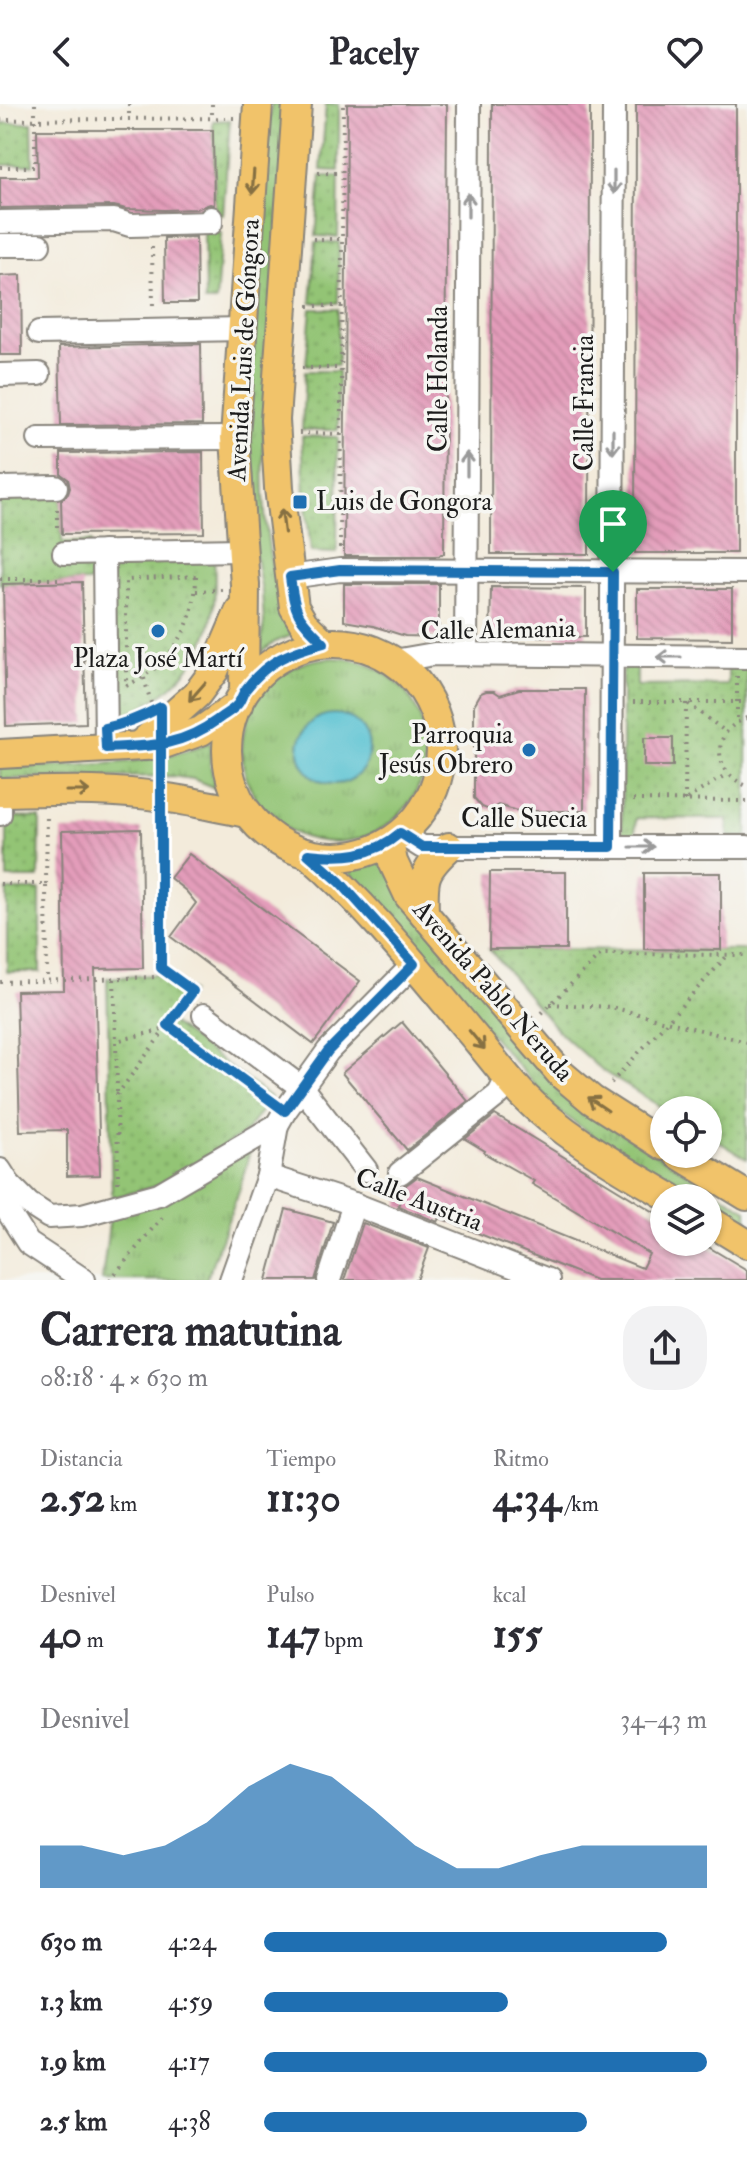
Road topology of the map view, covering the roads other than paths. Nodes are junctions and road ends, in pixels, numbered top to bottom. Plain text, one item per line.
1 (297, 104) edge
2 (469, 104) edge
3 (614, 104) edge
4 (247, 111) edge
5 (219, 218) dead end
6 (0, 222) edge
7 (0, 245) edge
8 (39, 245) dead end
9 (243, 329) junction
10 (39, 333) dead end
11 (39, 374) dead end
12 (0, 375) edge
13 (235, 438) junction
14 (39, 439) dead end
15 (56, 487) road end
16 (0, 488) edge
17 (60, 546) road end
18 (242, 550) junction
19 (104, 552) junction
20 (466, 571) junction
21 (613, 572) junction
22 (747, 572) edge
23 (290, 577) junction
24 (234, 594) junction
25 (324, 643) junction
26 (466, 654) junction
27 (612, 657) junction
28 (742, 657) edge
29 (394, 661) junction
30 (241, 698) junction
31 (155, 731) junction
32 (106, 748) junction
33 (0, 754) edge
34 (0, 792) edge
35 (248, 813) junction
36 (0, 814) edge
37 (395, 838) junction
38 (449, 847) junction
39 (611, 847) junction
40 (747, 847) edge
41 (308, 854) junction
42 (424, 913) junction
43 (414, 964) junction
44 (204, 1015) dead end
45 (508, 1076) junction
46 (302, 1088) junction
47 (281, 1118) junction
48 (650, 1137) edge
49 (701, 1168) edge
50 (0, 1170) edge
51 (366, 1170) dead end
52 (400, 1173) dead end
53 (268, 1176) junction
54 (0, 1181) edge
55 (650, 1185) edge
56 (747, 1196) edge
57 (354, 1204) junction
58 (722, 1229) edge
59 (747, 1244) edge
60 (502, 1271) edge
61 (84, 1280) edge
62 (231, 1280) edge
63 (329, 1280) edge
64 (548, 1280) edge

23 -> 1 main road, Avenida Luis de Góngora
20 -> 2 street, Calle Holanda
3 -> 21 street, Calle Francia
4 -> 9 main road, Avenida Luis de Góngora
5 - 6 street
7 - 8 street
9 - 10 street
9 - 13 main road, Avenida Luis de Góngora
11 - 12 street
13 - 14 street
13 - 18 main road, Avenida Luis de Góngora
15 - 16 street
17 - 19 street
18 - 19 street
18 - 24 main road, Avenida Luis de Góngora
19 - 32 street
20 - 21 street
20 - 23 street
20 - 26 street, Calle Holanda
21 - 22 street
21 - 27 street, Calle Francia
23 - 25 main road, Avenida Luis de Góngora
24 - 30 main road, Avenida Luis de Góngora
24 -> 31 main road
25 - 29 main road
25 - 30 main road
26 - 27 street, Calle Alemania
26 - 29 street, Calle Alemania
28 -> 27 street, Calle Alemania
27 - 39 street, Calle Francia
29 - 37 main road
30 - 31 main road
30 - 35 main road
31 - 32 main road
32 - 33 main road
34 -> 35 main road
34 - 36 street
35 - 41 main road
37 - 38 street, Calle Suecia
37 - 41 main road
37 - 42 main road, Avenida Pablo Neruda
38 - 39 street, Calle Suecia
38 - 42 main road
39 -> 40 street, Calle Suecia
41 - 43 main road, Avenida Pablo Neruda
48 -> 42 main road, Avenida Pablo Neruda
43 -> 45 main road, Avenida Pablo Neruda
43 - 46 street
44 - 46 street
45 - 52 street
45 - 55 main road, Avenida Pablo Neruda
46 - 47 street
46 - 51 street
47 - 50 street
47 - 53 street
49 - 56 main road
53 - 57 street, Calle Austria
53 - 62 street
54 - 61 street
57 - 60 street, Calle Austria
57 - 63 street
58 - 59 main road
60 - 64 street, Calle Austria

